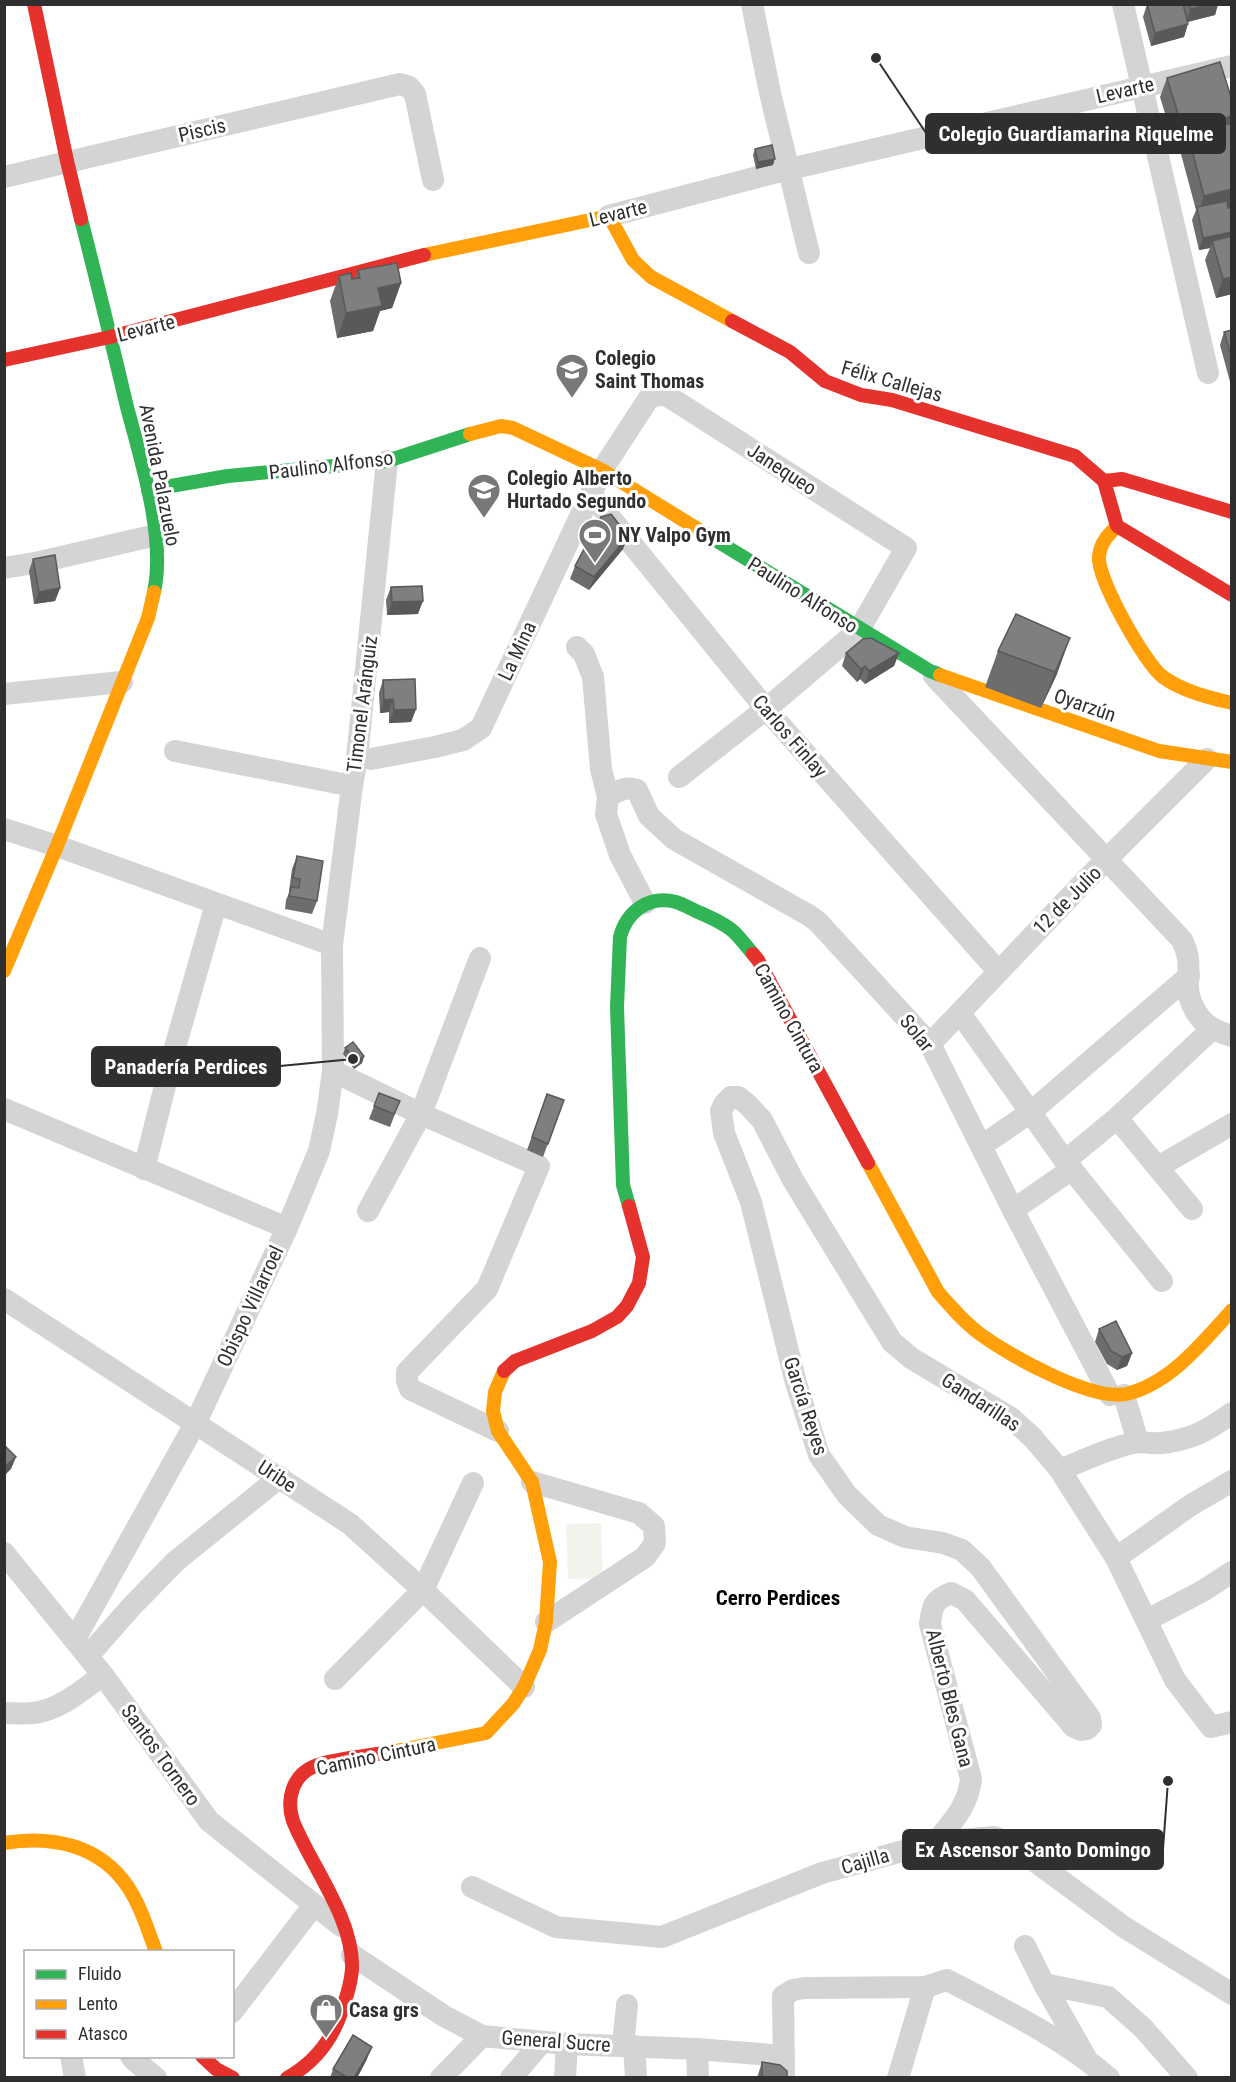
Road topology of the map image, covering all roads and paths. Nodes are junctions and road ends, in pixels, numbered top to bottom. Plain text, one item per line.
1 (34, 4) edge
2 (752, 4) edge
3 (1123, 4) edge
4 (1232, 66) edge
5 (1142, 86) junction
6 (67, 161) junction
7 (789, 170) junction
8 (4, 177) edge
9 (433, 180) dead end
10 (609, 216) junction
11 (809, 253) dead end
12 (110, 337) junction
13 (4, 360) edge
14 (1208, 373) dead end
15 (387, 461) junction
16 (602, 470) junction
17 (1104, 481) junction
18 (148, 490) junction
19 (591, 494) junction
20 (1232, 512) edge
21 (1117, 526) junction
22 (156, 535) junction
23 (4, 568) edge
24 (1232, 595) edge
25 (859, 630) junction
26 (577, 646) dead end
27 (930, 671) junction
28 (122, 682) junction
29 (4, 694) edge
30 (1232, 703) edge
31 (766, 709) junction
32 (175, 751) dead end
33 (371, 759) dead end
34 (1207, 759) junction
35 (1232, 762) edge
36 (679, 777) dead end
37 (352, 786) junction
38 (608, 797) junction
39 (4, 829) edge
40 (57, 846) junction
41 (1108, 860) junction
42 (645, 903) junction
43 (216, 904) junction
44 (332, 945) junction
45 (480, 958) dead end
46 (5, 971) edge
47 (998, 971) junction
48 (1189, 976) junction
49 (960, 1013) junction
50 (1222, 1032) edge
51 (930, 1044) junction
52 (333, 1071) junction
53 (731, 1097) joint
54 (4, 1110) edge
55 (1031, 1112) junction
56 (421, 1114) junction
57 (1117, 1118) junction
58 (1232, 1124) edge
59 (981, 1146) junction
60 (1069, 1165) junction
61 (1158, 1167) junction
62 (144, 1169) junction
63 (1013, 1209) junction
64 (1192, 1209) dead end
65 (368, 1211) dead end
66 (286, 1228) junction
67 (1162, 1281) dead end
68 (4, 1299) edge
69 (1232, 1310) edge
70 (1117, 1395) junction
71 (1232, 1413) edge
72 (196, 1422) junction
73 (498, 1431) junction
74 (1138, 1442) junction
75 (1060, 1470) junction
76 (280, 1478) junction
77 (1232, 1481) edge
78 (532, 1482) junction
79 (473, 1483) dead end
80 (4, 1553) edge
81 (1116, 1558) junction
82 (1232, 1572) edge
83 (423, 1590) junction
84 (1147, 1620) junction
85 (546, 1622) junction
86 (82, 1648) junction
87 (103, 1675) junction
88 (335, 1679) dead end
89 (524, 1687) junction
90 (4, 1713) edge
91 (1221, 1725) edge
92 (1074, 1727) joint
93 (936, 1842) junction
94 (4, 1843) edge
95 (472, 1887) dead end
96 (314, 1905) junction
97 (344, 1929) junction
98 (1026, 1946) dead end
99 (155, 1950) edge
100 (352, 1955) junction
101 (1044, 1984) junction
102 (925, 1987) junction
103 (1232, 1994) edge
104 (627, 2005) dead end
105 (234, 2009) edge
106 (482, 2036) junction
107 (542, 2042) junction
108 (567, 2044) junction
109 (628, 2046) junction
110 (697, 2049) junction
111 (71, 2058) edge
112 (132, 2058) edge
113 (204, 2058) edge
114 (1086, 2058) junction
115 (784, 2067) edge
116 (75, 2078) edge
117 (156, 2078) edge
118 (233, 2078) edge
119 (287, 2078) edge
120 (441, 2078) edge
121 (511, 2078) edge
122 (565, 2078) edge
123 (636, 2078) edge
124 (698, 2078) edge
125 (898, 2078) edge
126 (1109, 2078) edge
127 (1187, 2078) edge

1 - 6 main road, Avenida Palazuelo
2 - 7 street
3 - 5 street
4 - 5 street, Levarte
5 - 7 street, Levarte
5 - 14 street
6 - 8 street, Piscis
6 - 9 street, Piscis
6 - 12 main road, Avenida Palazuelo
7 - 10 street, Levarte
7 - 11 street
10 - 12 main road, Levarte
10 - 17 main road, Félix Callejas
12 - 13 main road, Levarte
12 - 18 main road, Avenida Palazuelo
15 - 16 main road, Paulino Alfonso
15 - 18 main road, Paulino Alfonso
15 - 37 street, Timonel Aránguiz
16 - 19 street, La Mina
16 - 25 main road, Paulino Alfonso
16 - 25 street, Janequeo
17 - 20 main road
17 - 21 main road
18 - 22 main road, Avenida Palazuelo
19 - 31 street, Carlos Finlay
19 - 33 street, La Mina
21 - 24 main road
21 - 30 main road
22 - 23 street
22 - 28 main road, Avenida Palazuelo
25 - 27 main road, Paulino Alfonso
25 - 31 street
26 - 38 street
27 - 34 main road, Oyarzún
27 - 41 street, Paulino Alfonso
28 - 29 street
28 - 40 main road, Avenida Palazuelo
31 - 36 street
31 - 47 street, Carlos Finlay
32 - 37 street
34 - 35 main road, Oyarzún
34 - 41 street, 12 de Julio
37 - 44 street, Timonel Aránguiz
38 - 42 street
38 - 51 street, Solar
39 - 40 street
40 - 43 street
40 - 46 main road, Avenida Palazuelo
41 - 47 street, 12 de Julio
41 - 48 street, Paulino Alfonso
42 - 70 main road, Camino Cintura
42 - 73 main road, Camino Cintura
43 - 44 street
43 - 62 street
44 - 52 street, Obispo Villarroel
45 - 56 street
47 - 49 street, 12 de Julio
48 - 50 street, Paulino Alfonso
48 - 55 street
49 - 51 street, 12 de Julio
49 - 55 street
50 - 57 street
51 - 59 street, Solar
52 - 56 street
52 - 66 street, Obispo Villarroel
53 - 75 street, Gandarillas
53 - 92 street, García Reyes
54 - 62 street
55 - 59 street
55 - 60 street
56 - 65 street
56 - 73 street
57 - 60 street
57 - 61 street
58 - 61 street
59 - 63 street, Solar
60 - 63 street
60 - 67 street
61 - 64 street
62 - 66 street
63 - 70 street, Solar
66 - 72 street, Obispo Villarroel
68 - 72 street, Uribe
69 - 70 main road
70 - 74 street, Solar
71 - 74 street
72 - 76 street, Uribe
72 - 86 street, Obispo Villarroel
73 - 78 main road, Camino Cintura
74 - 75 street
75 - 81 street, Gandarillas
76 - 83 street, Uribe
76 - 86 street
77 - 81 street
78 - 85 main road, Camino Cintura
78 - 85 street
79 - 83 street
80 - 86 street, Santos Tornero
81 - 84 street, Gandarillas
82 - 84 street
83 - 88 street
83 - 89 street, Uribe
84 - 91 street, Gandarillas
85 - 89 main road, Camino Cintura
86 - 87 street, Santos Tornero
87 - 90 street
87 - 96 street, Santos Tornero
89 - 97 main road, Camino Cintura
92 - 93 street, Alberto Bles Gana
93 - 95 street, Cajilla
93 - 103 street, Cajilla
94 - 99 main road
96 - 97 street, Santos Tornero
96 - 105 street
97 - 100 main road, Camino Cintura
98 - 101 street
100 - 106 street, General Sucre
100 - 119 main road, Camino Cintura
101 - 114 street
101 - 127 street
102 - 114 street
102 - 115 street
102 - 125 street
104 - 109 street
106 - 107 street, General Sucre
106 - 120 street
107 - 108 street, General Sucre
107 - 121 street
108 - 109 street, General Sucre
108 - 122 street
109 - 110 street, General Sucre
109 - 123 street
110 - 115 street, General Sucre
110 - 124 street
111 - 116 street
112 - 117 street
113 - 118 main road
114 - 126 street

